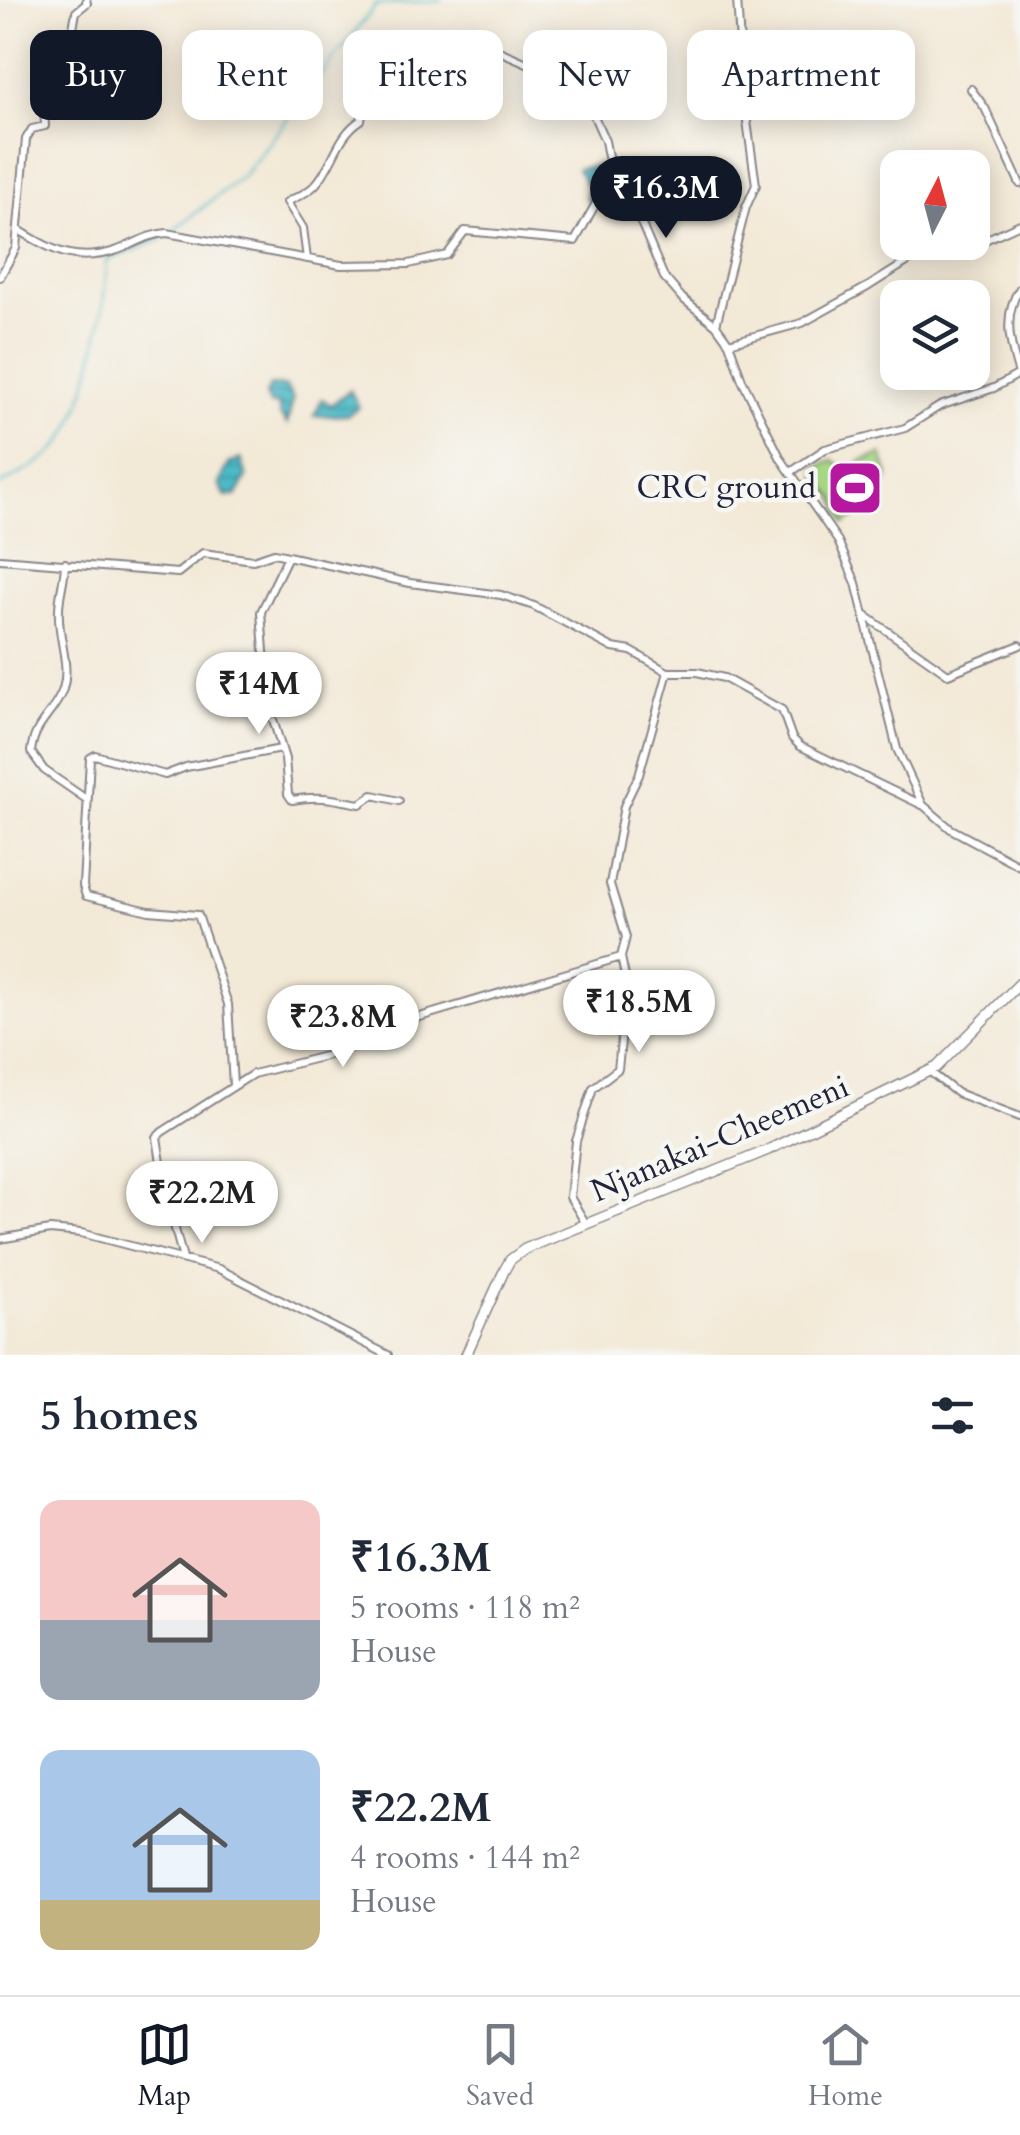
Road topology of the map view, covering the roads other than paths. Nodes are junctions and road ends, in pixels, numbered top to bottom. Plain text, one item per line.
1 (86, 0) edge
2 (737, 0) edge
3 (971, 89) dead end
4 (1020, 184) edge
5 (618, 189) junction
6 (657, 198) dead end
7 (1020, 224) edge
8 (19, 230) junction
9 (307, 259) junction
10 (0, 276) edge
11 (1020, 288) edge
12 (716, 325) junction
13 (729, 343) junction
14 (791, 472) junction
15 (288, 556) junction
16 (0, 559) edge
17 (65, 563) junction
18 (865, 616) junction
19 (1020, 645) edge
20 (668, 672) junction
21 (281, 749) junction
22 (88, 800) junction
23 (399, 801) dead end
24 (923, 805) junction
25 (1020, 866) edge
26 (620, 956) junction
27 (1020, 983) edge
28 (929, 1071) junction
29 (233, 1085) junction
30 (1020, 1117) edge
31 (586, 1224) junction
32 (0, 1239) edge
33 (183, 1259) junction
34 (388, 1355) edge
35 (466, 1355) edge

1 - 8 street
2 - 12 street
3 - 4 street
5 - 6 street
5 - 9 street
5 - 9 street
5 - 12 street
7 - 13 street
8 - 9 street
8 - 10 street
11 - 14 street
12 - 13 street
13 - 14 street
14 - 18 street
15 - 17 street
15 - 20 street
15 - 21 street
16 - 17 street
17 - 22 street
18 - 19 street
18 - 24 street
20 - 24 street
20 - 26 street
21 - 22 street
21 - 23 street
22 - 29 street
24 - 25 street
26 - 29 street
26 - 31 street
27 - 28 main road, Njanakai-Cheemeni
28 - 30 street
28 - 31 main road, Njanakai-Cheemeni
29 - 33 street
31 - 35 main road, Njanakai-Cheemeni
32 - 33 street
33 - 34 street

